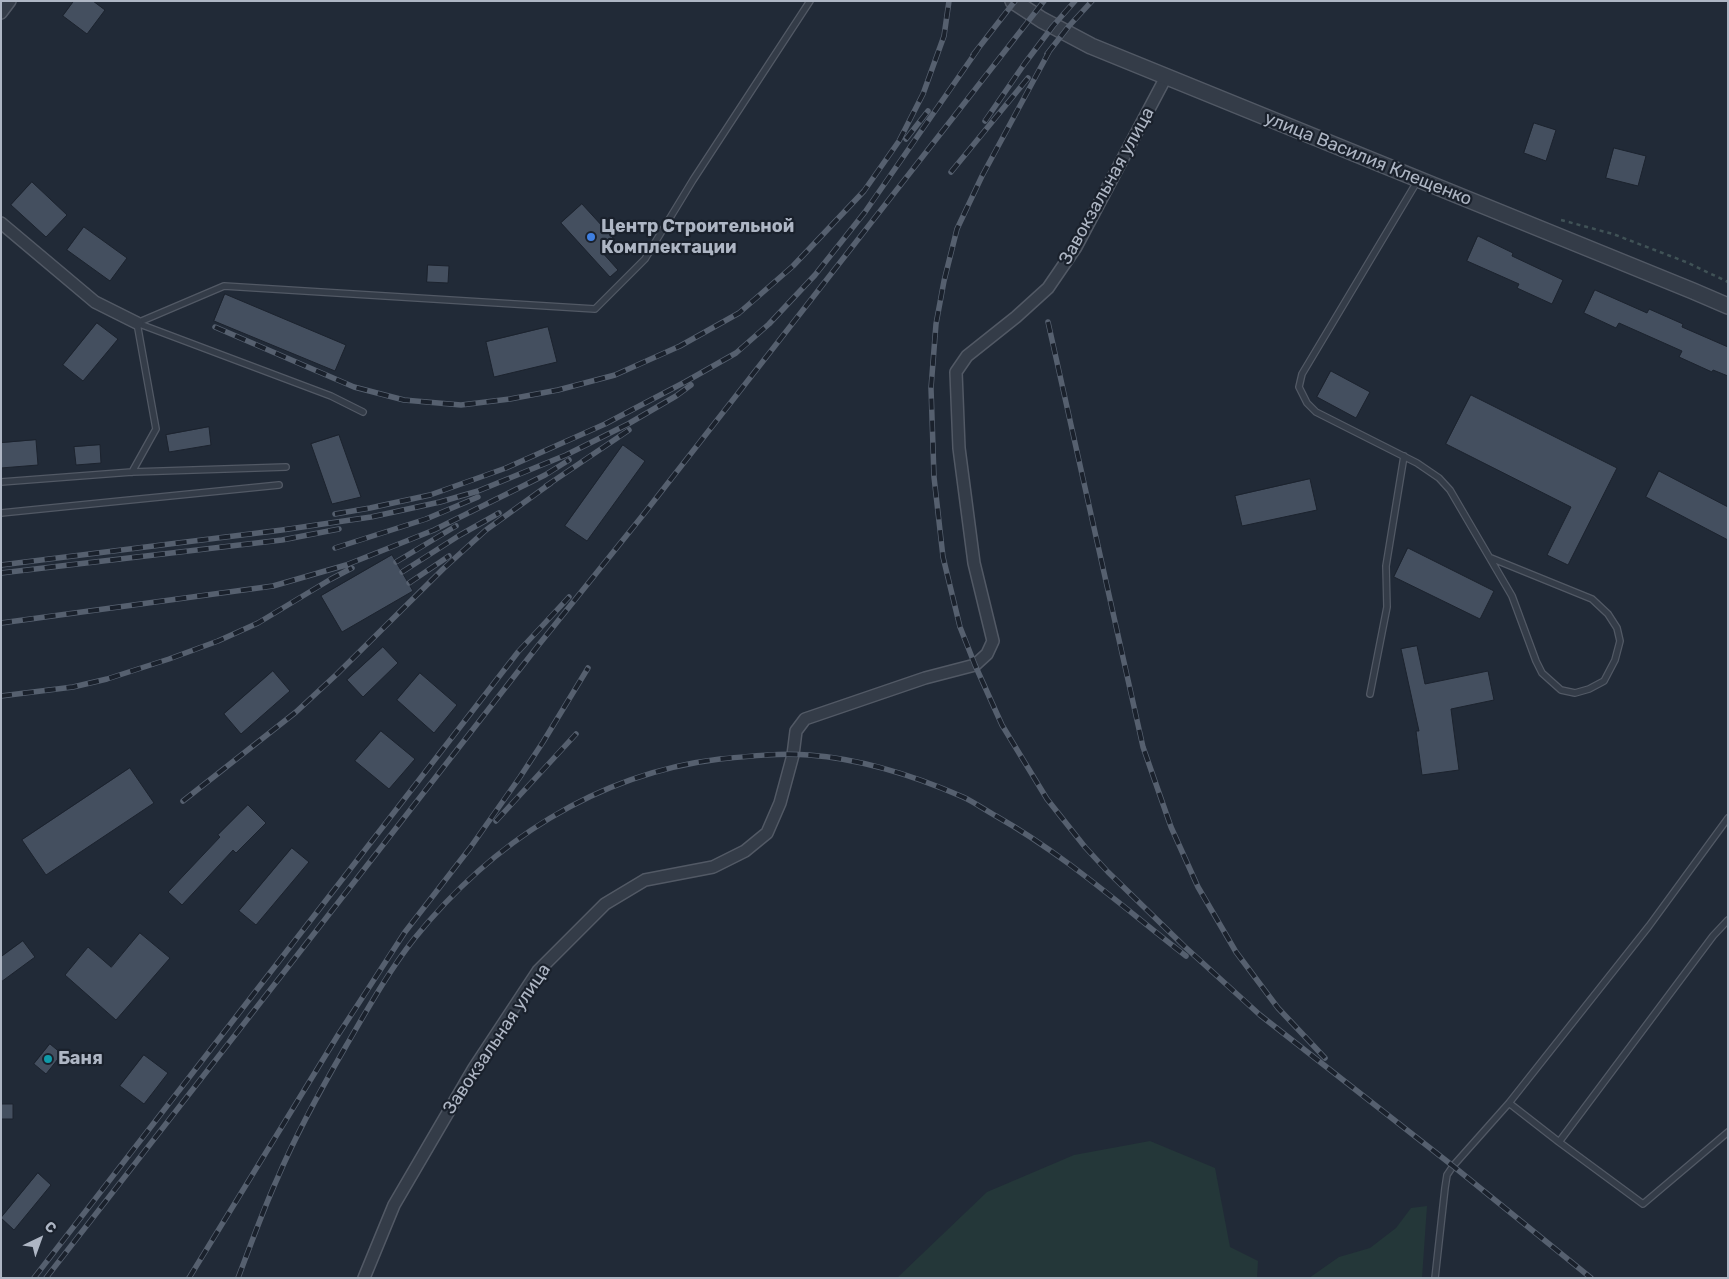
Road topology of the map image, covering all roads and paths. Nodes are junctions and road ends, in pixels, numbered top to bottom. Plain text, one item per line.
1 (10, 1) edge
2 (810, 1) edge
3 (1013, 1) edge
4 (1, 13) edge
5 (1166, 77) junction
6 (1418, 180) junction
7 (1, 223) edge
8 (1728, 306) edge
9 (136, 322) junction
10 (363, 412) dead end
11 (1404, 456) junction
12 (286, 467) dead end
13 (132, 472) junction
14 (1, 482) edge
15 (279, 484) dead end
16 (1, 513) edge
17 (1491, 558) junction
18 (1370, 694) dead end
19 (1728, 818) edge
20 (1728, 920) edge
21 (1509, 1102) junction
22 (1728, 1132) edge
23 (1559, 1142) junction
24 (364, 1278) edge
25 (1436, 1278) edge

1 - 4 street
2 - 9 lane
3 - 5 street, улица Василия Клещенко
5 - 6 street, улица Василия Клещенко
5 - 24 street, Завокзальная улица
6 - 8 street, улица Василия Клещенко
6 - 11 lane
7 - 9 street
9 - 10 lane
9 - 13 lane
11 - 17 lane
11 - 18 lane
12 - 13 lane
13 - 14 lane
15 - 16 lane
17 - 17 lane
19 - 21 lane
20 - 23 lane
21 - 23 lane
21 - 25 lane
22 - 23 lane

